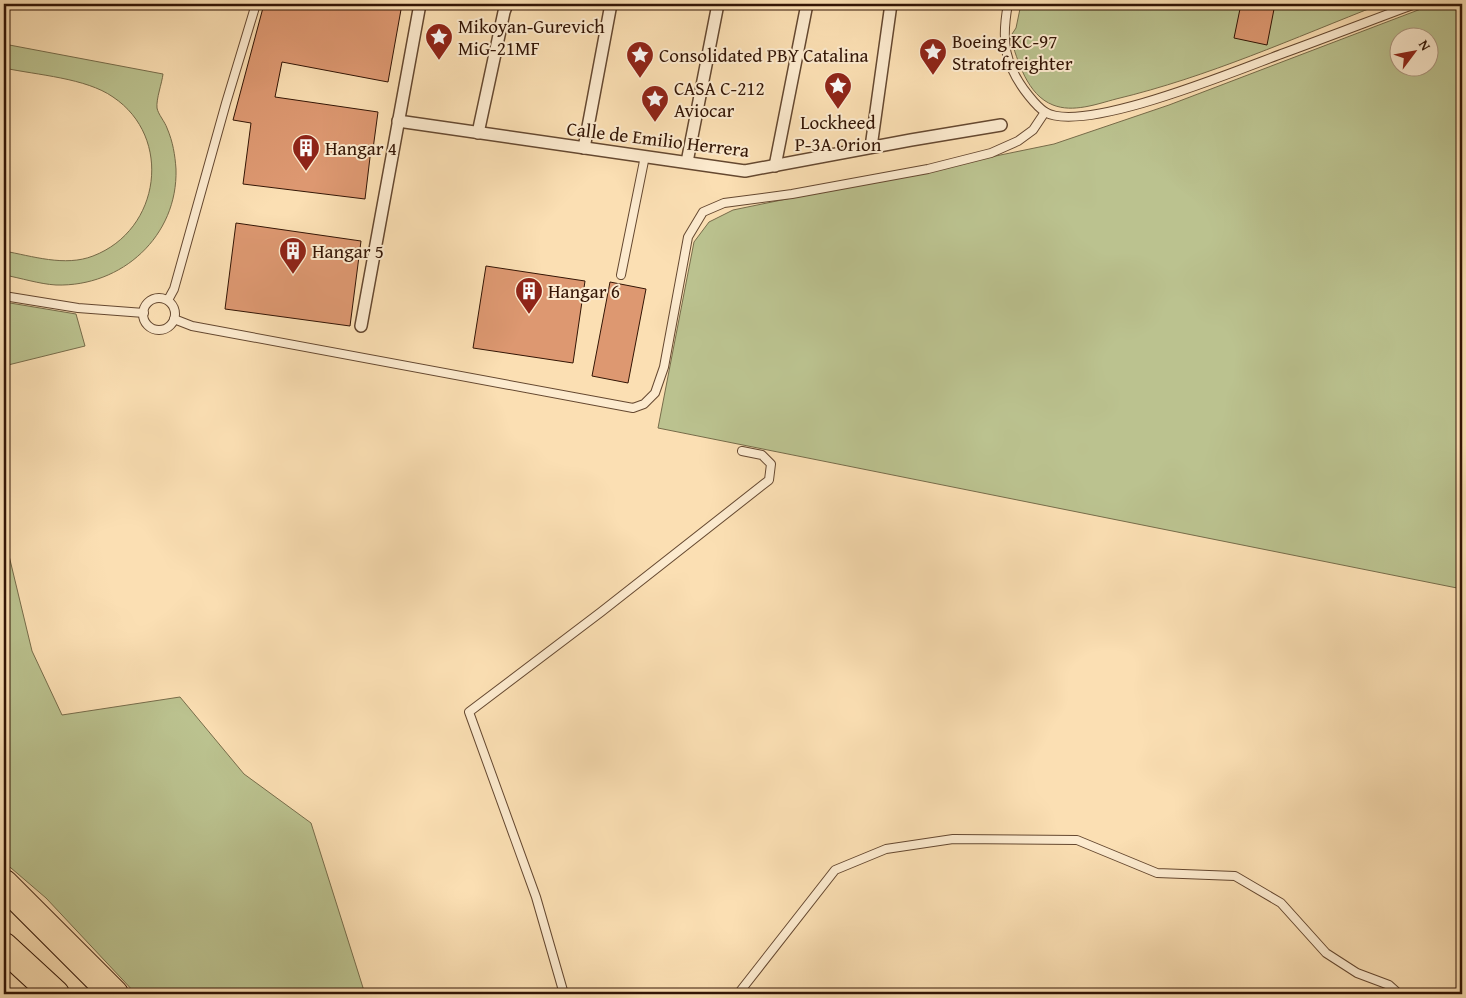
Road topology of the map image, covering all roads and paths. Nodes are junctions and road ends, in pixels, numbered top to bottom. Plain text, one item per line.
1 (256, 4) edge
2 (420, 4) edge
3 (507, 4) edge
4 (611, 4) edge
5 (718, 4) edge
6 (807, 4) edge
7 (890, 4) edge
8 (1008, 4) edge
9 (1415, 4) edge
10 (1045, 112) junction
11 (398, 121) junction
12 (1001, 125) dead end
13 (478, 133) junction
14 (871, 147) junction
15 (584, 148) junction
16 (645, 156) junction
17 (687, 162) junction
18 (775, 166) junction
19 (621, 275) dead end
20 (4, 296) edge
21 (168, 300) junction
22 (144, 313) junction
23 (174, 319) junction
24 (361, 326) dead end
25 (742, 451) dead end
26 (4, 884) edge
27 (4, 947) edge
28 (55, 994) edge
29 (114, 994) edge
30 (564, 994) edge
31 (738, 994) edge
32 (1399, 994) edge

1 - 21 lane
2 - 11 street
3 - 13 street
4 - 15 street
5 - 17 street
6 - 18 street
7 - 14 street
8 - 10 lane
9 - 10 lane
10 - 23 lane
11 - 13 street, Calle de Emilio Herrera
11 - 24 street
12 - 14 street, Calle de Emilio Herrera
13 - 15 street, Calle de Emilio Herrera
14 - 18 street, Calle de Emilio Herrera
15 - 16 street, Calle de Emilio Herrera
16 - 17 street, Calle de Emilio Herrera
16 - 19 lane
17 - 18 street, Calle de Emilio Herrera
20 - 22 lane
21 - 22 lane
21 - 23 lane
22 - 23 lane
25 - 30 lane
26 - 29 highway
27 - 28 highway
31 - 32 lane

